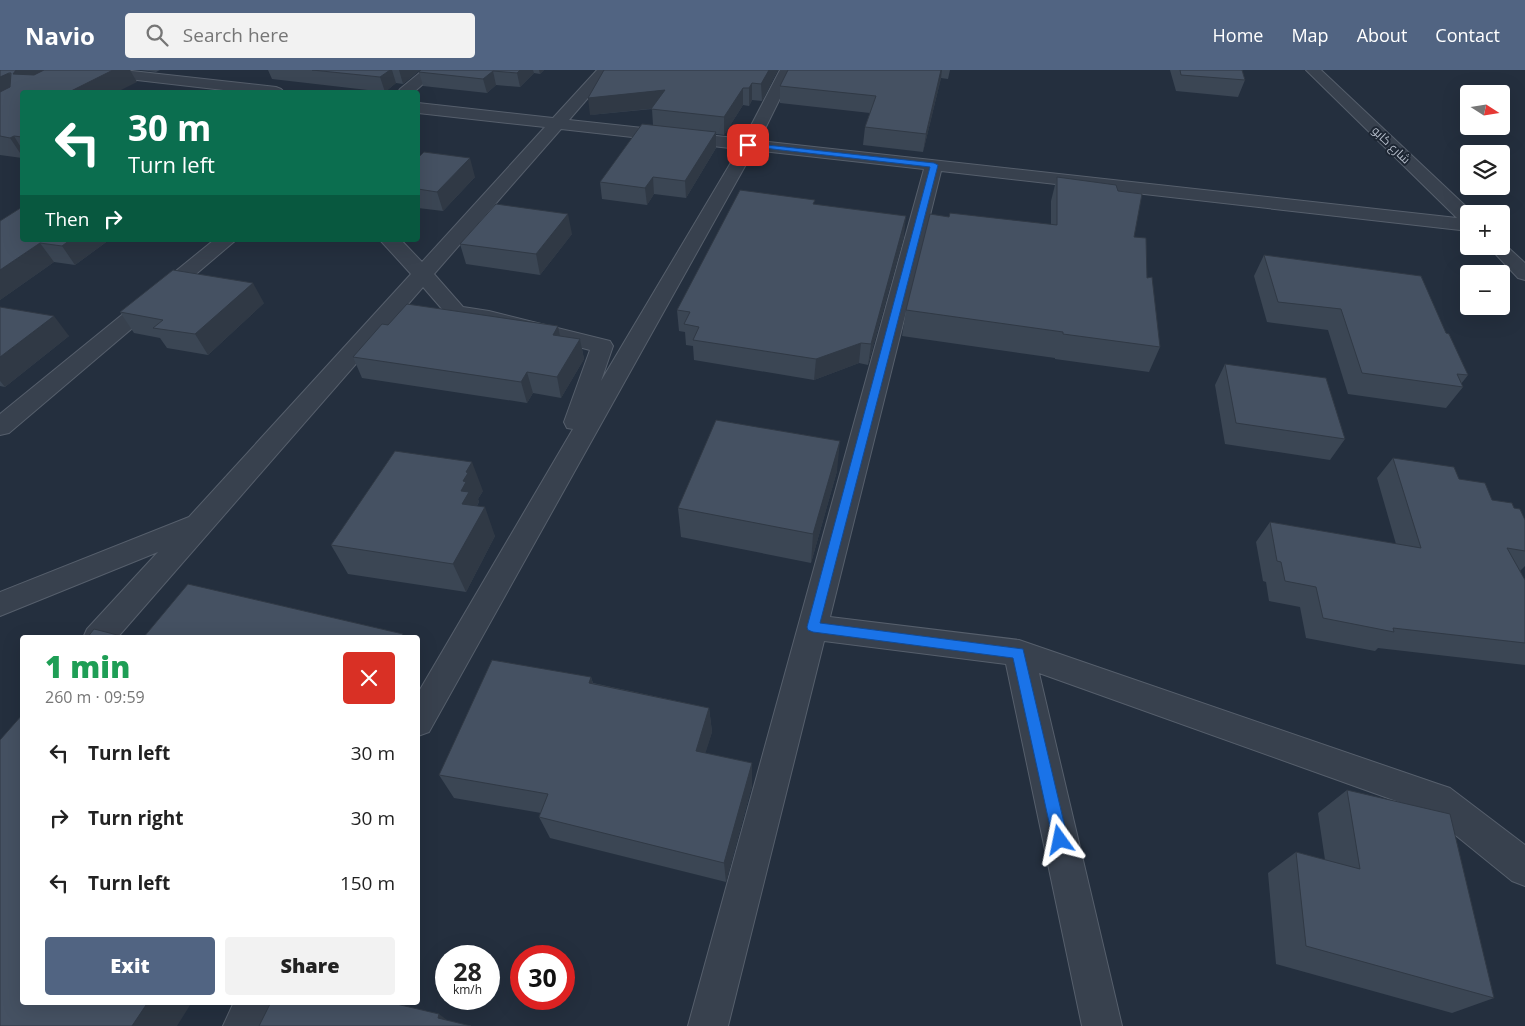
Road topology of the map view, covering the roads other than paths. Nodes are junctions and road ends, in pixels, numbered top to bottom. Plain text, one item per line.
1 (85, 70) edge
2 (432, 70) edge
3 (605, 70) edge
4 (787, 70) edge
5 (1313, 70) edge
6 (249, 74) dead end
7 (224, 90) edge
8 (407, 90) edge
9 (420, 108) edge
10 (557, 124) junction
11 (748, 145) junction
12 (934, 165) junction
13 (1460, 210) edge
14 (1460, 224) edge
15 (224, 242) edge
16 (392, 242) edge
17 (1506, 255) edge
18 (423, 274) junction
19 (1525, 274) edge
20 (0, 427) edge
21 (556, 480) junction
22 (200, 523) junction
23 (0, 604) edge
24 (813, 627) junction
25 (101, 635) edge
26 (1019, 653) junction
27 (420, 718) edge
28 (1525, 868) edge
29 (254, 1005) edge
30 (243, 1026) edge
31 (708, 1026) edge
32 (1102, 1026) edge

1 - 7 street
2 - 8 street
3 - 10 street
4 - 11 street
5 - 13 street, شارع كابو
6 - 7 street
9 - 10 street
10 - 11 street
10 - 18 street
11 - 12 street
11 - 21 street
12 - 14 street
12 - 24 street
15 - 20 street
16 - 18 street
17 - 19 street
18 - 21 street
18 - 22 street
21 - 27 street
22 - 23 street
22 - 25 street
24 - 26 street
24 - 31 street
26 - 28 street
26 - 32 street
29 - 30 street

